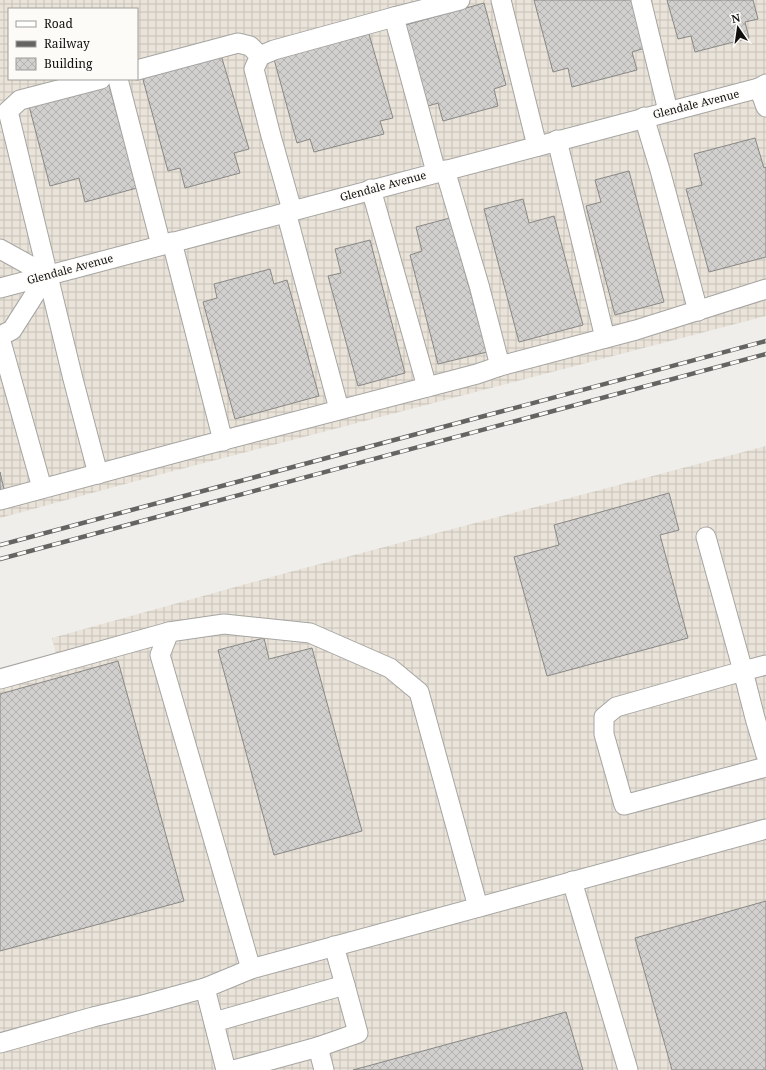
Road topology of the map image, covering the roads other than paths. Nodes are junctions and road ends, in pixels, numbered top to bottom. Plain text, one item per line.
1 (460, 0) edge
2 (501, 0) edge
3 (641, 0) edge
4 (394, 17) junction
5 (260, 56) junction
6 (138, 70) edge
7 (97, 80) edge
8 (118, 80) edge
9 (762, 86) edge
10 (766, 106) edge
11 (668, 111) junction
12 (644, 117) junction
13 (557, 140) junction
14 (537, 146) junction
15 (440, 171) junction
16 (372, 189) junction
17 (289, 211) junction
18 (166, 244) junction
19 (0, 249) edge
20 (48, 275) junction
21 (0, 288) edge
22 (766, 289) edge
23 (698, 311) junction
24 (0, 337) edge
25 (605, 338) junction
26 (500, 366) junction
27 (427, 386) junction
28 (339, 409) junction
29 (224, 441) junction
30 (98, 474) junction
31 (42, 488) junction
32 (0, 500) edge
33 (706, 537) dead end
34 (169, 632) junction
35 (766, 665) edge
36 (743, 671) junction
37 (0, 678) edge
38 (760, 716) edge
39 (766, 755) edge
40 (766, 767) edge
41 (766, 829) edge
42 (572, 881) junction
43 (478, 907) junction
44 (334, 946) junction
45 (251, 969) junction
46 (345, 985) junction
47 (205, 988) junction
48 (214, 1022) junction
49 (0, 1043) edge
50 (318, 1047) junction
51 (226, 1070) edge
52 (234, 1070) edge
53 (324, 1070) edge
54 (628, 1070) edge

1 - 4 street
2 - 14 street
3 - 11 street
4 - 5 street
4 - 15 street
5 - 6 street
5 - 17 street
7 - 20 street
8 - 18 street
9 - 10 street
9 - 11 street, Glendale Avenue
11 - 12 street, Glendale Avenue
12 - 13 street, Glendale Avenue
12 - 23 street
13 - 14 street, Glendale Avenue
13 - 25 street
14 - 15 street, Glendale Avenue
15 - 16 street, Glendale Avenue
15 - 26 street
16 - 17 street, Glendale Avenue
16 - 27 street
17 - 18 street, Glendale Avenue
17 - 28 street
18 - 20 street, Glendale Avenue
18 - 29 street
19 - 20 street
20 - 21 street, Glendale Avenue
20 - 24 street
20 - 30 street
22 - 23 street
23 - 25 street
24 - 31 street
25 - 26 street
26 - 27 street
27 - 28 street
28 - 29 street
29 - 30 street
30 - 31 street
31 - 32 street
33 - 36 street
34 - 37 street
34 - 43 street
34 - 45 street
35 - 36 street
36 - 38 street
36 - 40 street
38 - 39 street
41 - 42 street
42 - 43 street
42 - 54 street
43 - 44 street
44 - 45 street
44 - 46 street
45 - 47 street
46 - 48 street
46 - 50 street
47 - 48 street
47 - 49 street
48 - 51 street
50 - 52 street
50 - 53 street

